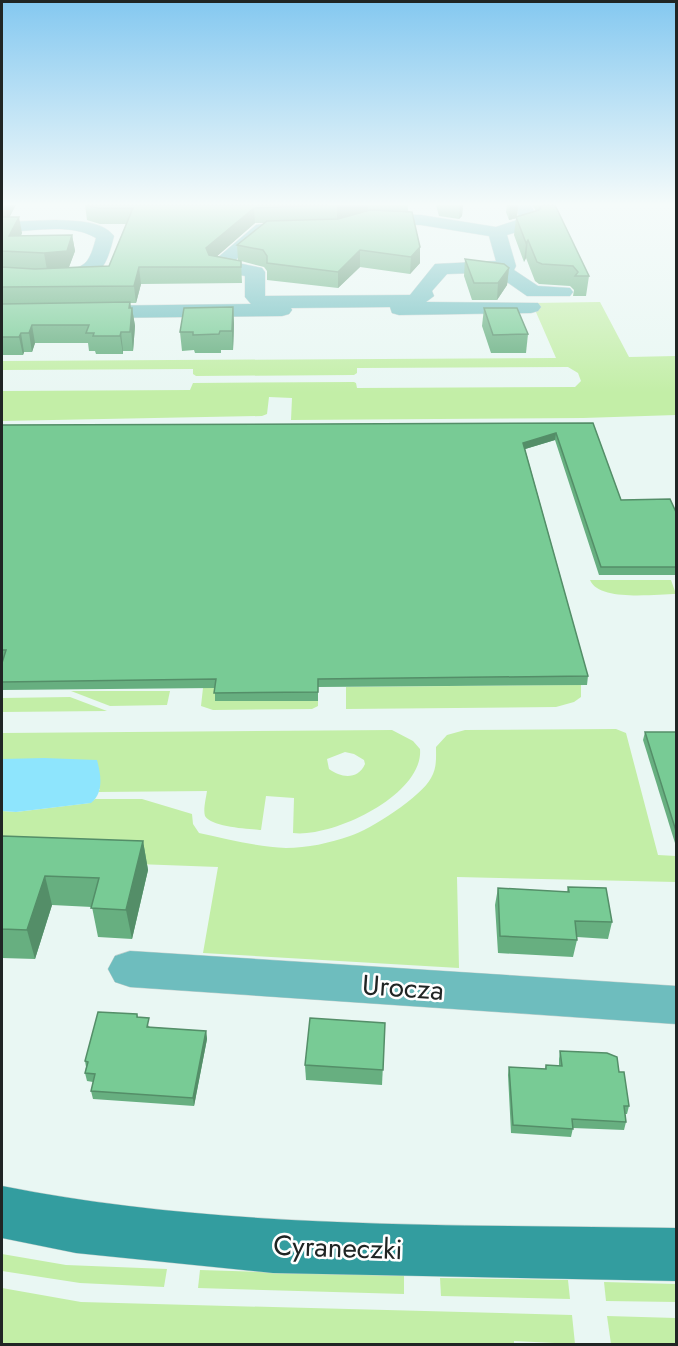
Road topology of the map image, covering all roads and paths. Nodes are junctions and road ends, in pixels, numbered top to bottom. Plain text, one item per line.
1 (505, 267) edge
2 (90, 268) edge
3 (233, 268) edge
4 (454, 268) edge
5 (82, 272) junction
6 (2, 276) edge
7 (100, 285) edge
8 (563, 291) dead end
9 (136, 293) edge
10 (160, 294) dead end
11 (531, 307) dead end
12 (2, 313) edge
13 (130, 969) dead end
14 (676, 1005) edge
15 (2, 1212) edge
16 (676, 1255) edge

1 - 8 street
2 - 5 street
3 - 4 street
5 - 6 street
5 - 7 street
9 - 10 street
11 - 12 street
13 - 14 street, Urocza
15 - 16 street, Cyraneczki

